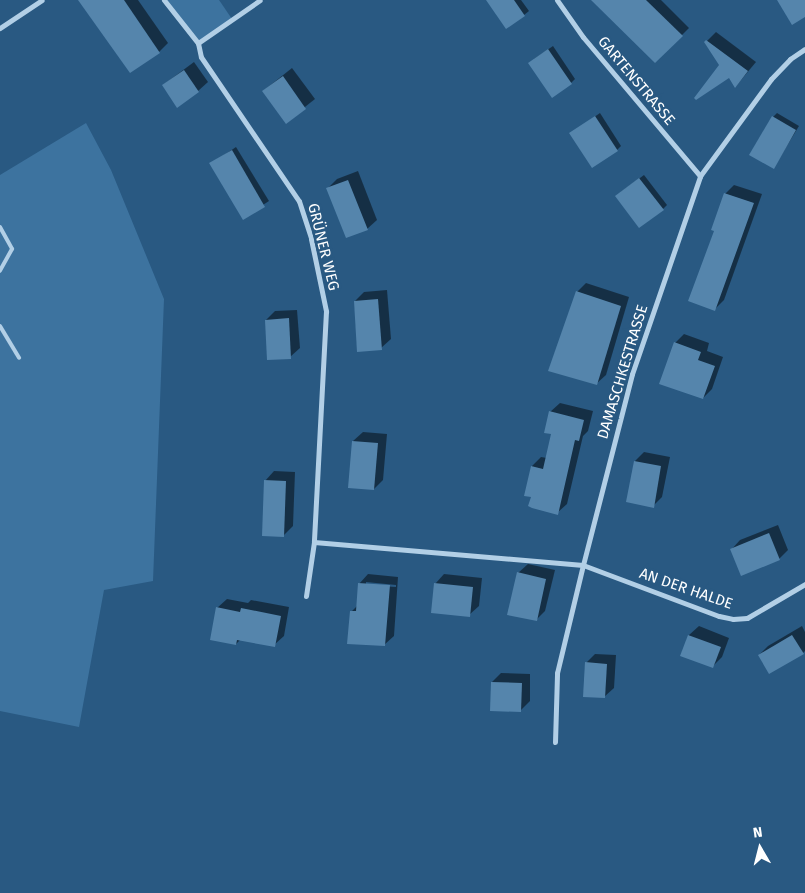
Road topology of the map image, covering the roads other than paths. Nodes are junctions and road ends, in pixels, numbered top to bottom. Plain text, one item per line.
1 (42, 0) edge
2 (164, 0) edge
3 (260, 0) edge
4 (557, 0) edge
5 (0, 28) edge
6 (198, 43) junction
7 (805, 50) edge
8 (700, 176) junction
9 (0, 227) edge
10 (0, 271) edge
11 (0, 326) edge
12 (19, 358) dead end
13 (314, 542) junction
14 (583, 565) junction
15 (805, 584) edge
16 (306, 596) dead end
17 (555, 742) dead end

1 - 5 street
2 - 6 street, GRÜNER WEG
3 - 6 street
4 - 8 street, GARTENSTRASSE
6 - 13 street, GRÜNER WEG
7 - 8 street, DAMASCHKESTRASSE
8 - 14 street, DAMASCHKESTRASSE
9 - 10 lane
11 - 12 lane
13 - 14 street
13 - 16 street, GRÜNER WEG
14 - 15 street, AN DER HALDE
14 - 17 street, DAMASCHKESTRASSE

